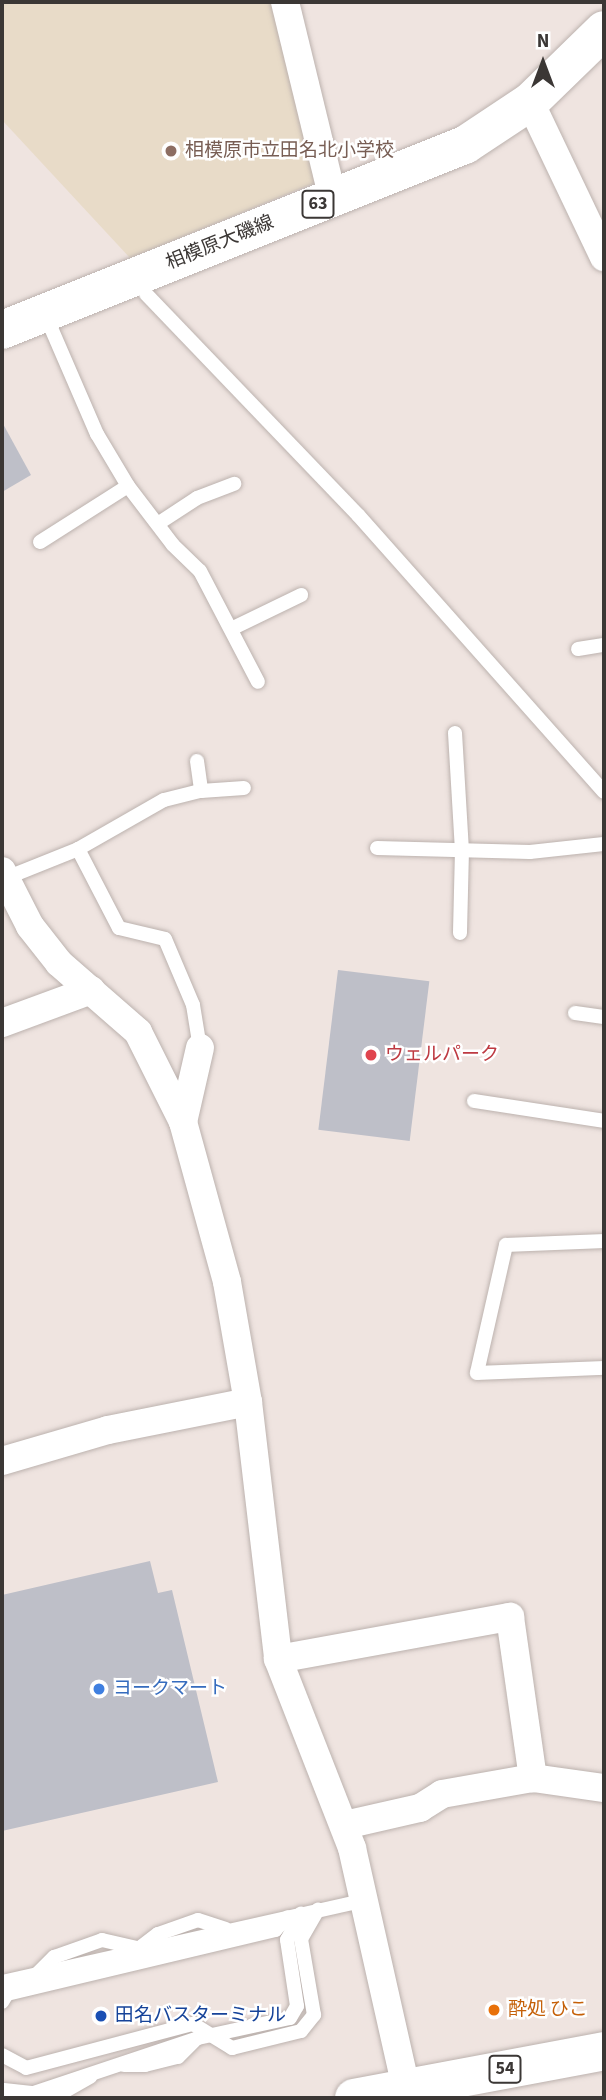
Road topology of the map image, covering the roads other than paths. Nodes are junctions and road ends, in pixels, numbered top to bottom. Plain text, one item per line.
1 (285, 2) edge
2 (604, 30) edge
3 (530, 102) junction
4 (329, 183) dead end
5 (604, 257) edge
6 (146, 294) dead end
7 (44, 312) junction
8 (2, 330) edge
9 (234, 484) dead end
10 (128, 486) junction
11 (159, 523) junction
12 (40, 542) dead end
13 (300, 595) dead end
14 (231, 629) junction
15 (604, 645) edge
16 (578, 649) dead end
17 (258, 682) dead end
18 (455, 733) dead end
19 (197, 761) dead end
20 (244, 788) dead end
21 (201, 791) junction
22 (604, 792) edge
23 (604, 845) edge
24 (377, 848) dead end
25 (78, 849) junction
26 (462, 850) junction
27 (4, 874) edge
28 (460, 933) dead end
29 (91, 990) junction
30 (576, 1013) dead end
31 (604, 1017) edge
32 (2, 1023) edge
33 (200, 1048) joint
34 (474, 1101) dead end
35 (604, 1121) edge
36 (183, 1122) junction
37 (604, 1241) edge
38 (604, 1368) edge
39 (248, 1402) junction
40 (2, 1461) edge
41 (278, 1659) junction
42 (533, 1779) junction
43 (604, 1788) edge
44 (345, 1825) junction
45 (366, 1900) junction
46 (318, 1910) junction
47 (295, 1915) junction
48 (268, 1928) junction
49 (288, 1947) junction
50 (306, 1969) junction
51 (3, 1993) edge
52 (204, 2036) junction
53 (604, 2051) edge
54 (2, 2055) edge
55 (109, 2064) junction
56 (405, 2087) junction
57 (7, 2092) edge
58 (53, 2098) edge
59 (354, 2098) edge

1 - 4 street
2 - 3 main road, 相模原大磯線 / 63
3 - 5 street
3 - 7 main road, 相模原大磯線 / 63
6 - 22 lane
7 - 8 main road, 相模原大磯線 / 63
7 - 10 lane
9 - 11 lane
10 - 11 lane
10 - 12 lane
11 - 14 lane
13 - 14 lane
14 - 17 lane
15 - 16 lane
18 - 26 lane
19 - 21 lane
20 - 21 lane
21 - 25 lane
23 - 26 lane
24 - 26 lane
25 - 27 lane
25 - 33 lane
26 - 28 lane
27 - 29 street
29 - 32 street
29 - 36 street
30 - 31 lane
33 - 36 street
34 - 35 lane
36 - 39 street
37 - 38 lane
39 - 40 street
39 - 41 street
41 - 42 street
41 - 44 street
42 - 43 street
42 - 44 street
44 - 45 street
45 - 46 lane
45 - 56 street
46 - 47 lane
46 - 50 lane
47 - 48 lane
47 - 49 lane
48 - 49 lane
48 - 51 lane
48 - 51 lane
49 - 50 lane
49 - 52 lane
50 - 52 lane
52 - 54 lane
52 - 55 lane
53 - 56 main road, 54
55 - 57 lane
55 - 58 lane
56 - 59 main road, 54

